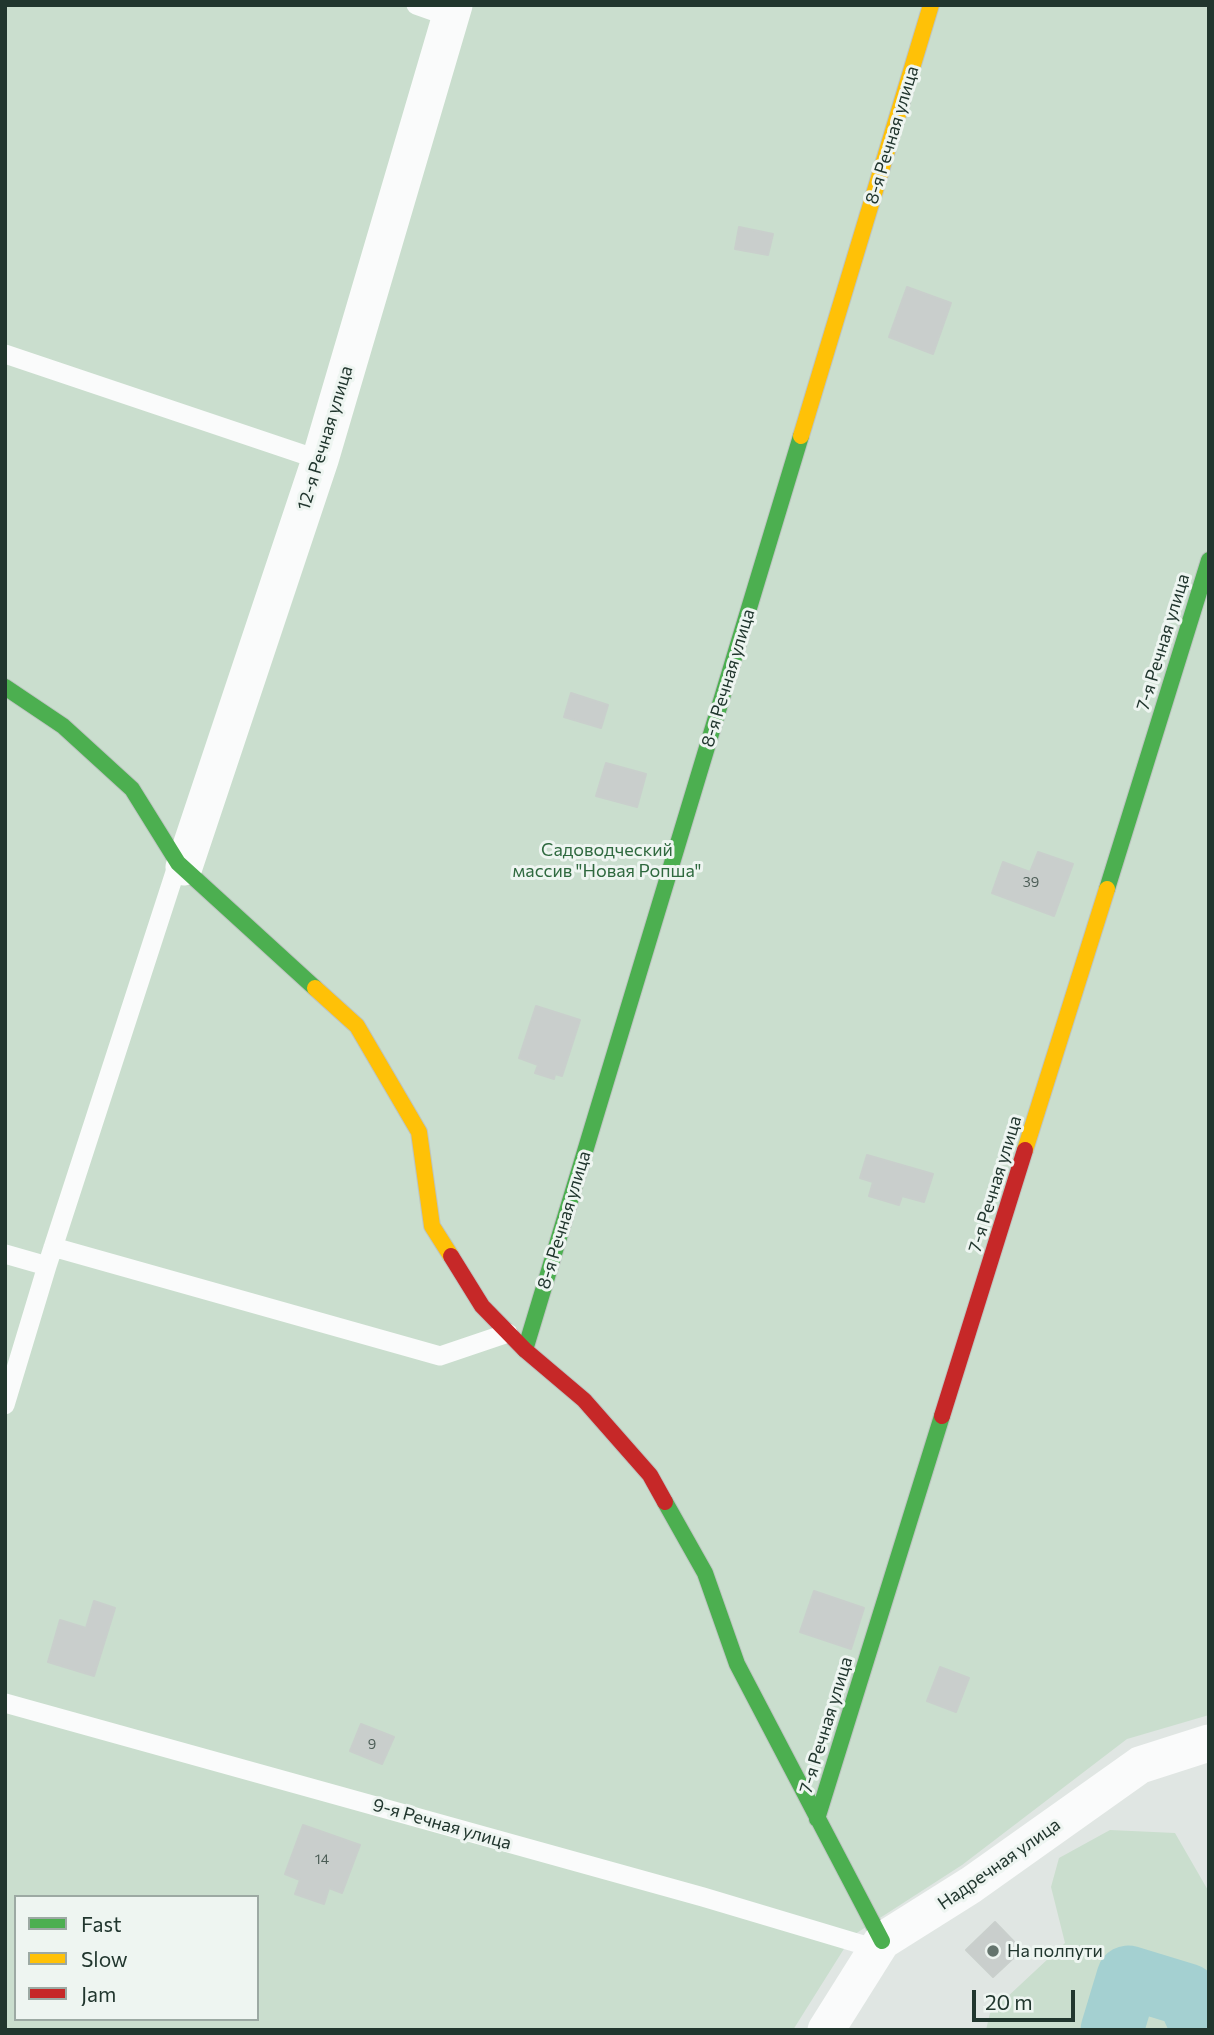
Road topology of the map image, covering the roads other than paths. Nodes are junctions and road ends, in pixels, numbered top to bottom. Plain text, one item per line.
1 (416, 5) edge
2 (931, 5) edge
3 (452, 11) edge
4 (5, 354) edge
5 (320, 460) junction
6 (1209, 560) edge
7 (5, 687) edge
8 (181, 865) junction
9 (53, 1247) junction
10 (5, 1254) edge
11 (47, 1266) junction
12 (508, 1334) junction
13 (525, 1350) junction
14 (5, 1405) edge
15 (5, 1703) edge
16 (1209, 1743) edge
17 (817, 1819) junction
18 (879, 1945) junction
19 (826, 2030) edge

1 - 3 lane
2 - 13 street, 8-я Речная улица
3 - 5 street, 12-я Речная улица
4 - 5 lane
5 - 8 street, 12-я Речная улица
6 - 17 street, 7-я Речная улица
7 - 8 street
8 - 9 lane
8 - 12 street
9 - 11 lane
9 - 12 lane
10 - 11 lane
11 - 14 lane
12 - 13 street
13 - 17 street
15 - 18 lane, 9-я Речная улица
16 - 18 street, Надречная улица
17 - 18 street
18 - 19 street, Надречная улица

